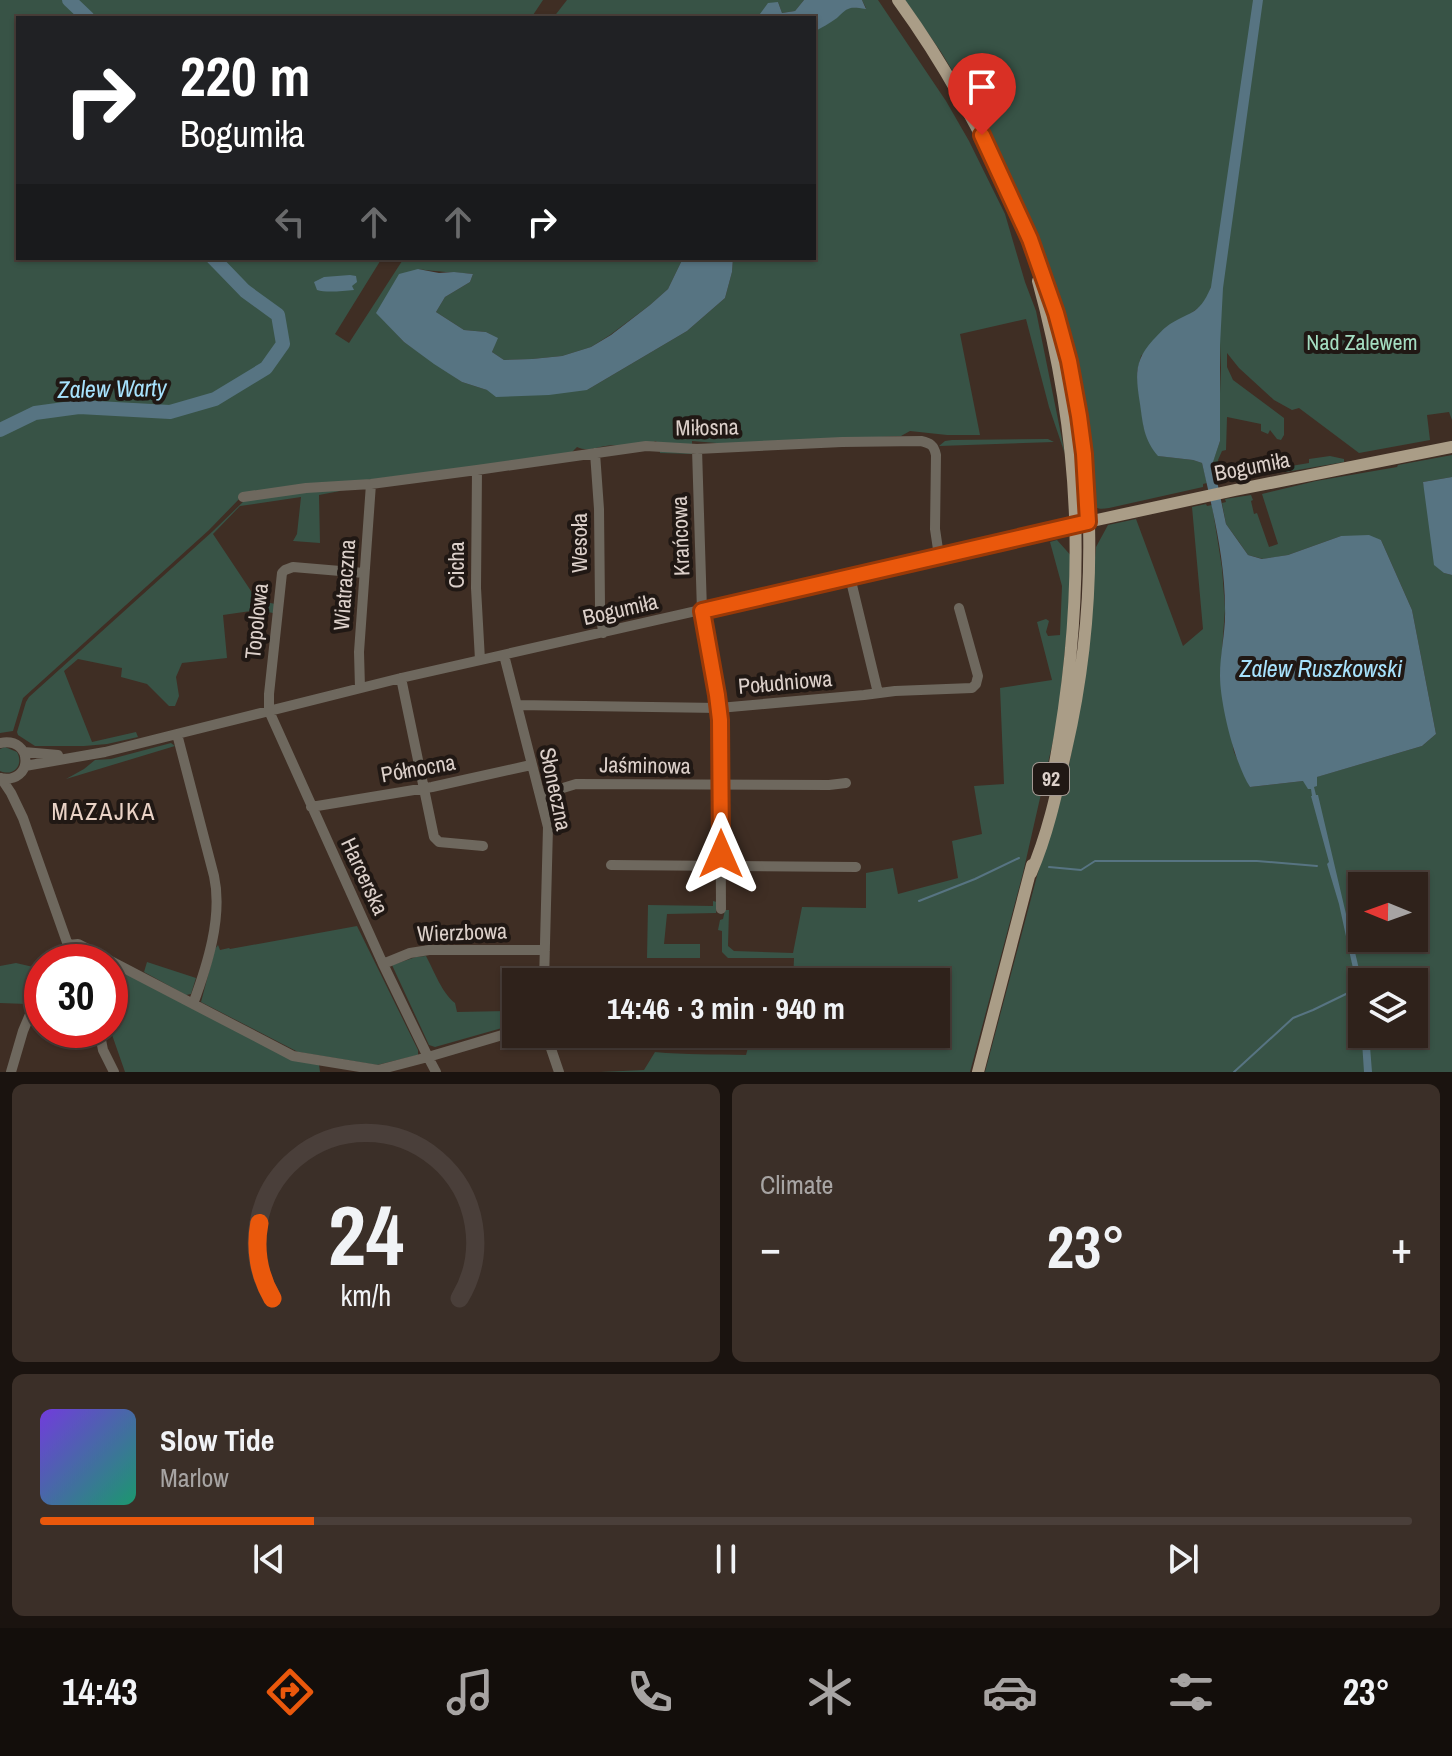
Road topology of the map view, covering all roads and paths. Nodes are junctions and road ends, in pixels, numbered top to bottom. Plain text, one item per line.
1 (898, 0) edge
2 (1018, 216) junction
3 (1452, 447) edge
4 (697, 449) junction
5 (595, 453) junction
6 (477, 470) junction
7 (371, 484) junction
8 (243, 497) dead end
9 (1082, 524) junction
10 (939, 556) junction
11 (364, 573) junction
12 (850, 577) junction
13 (959, 608) dead end
14 (702, 611) junction
15 (603, 633) junction
16 (504, 655) junction
17 (480, 660) junction
18 (401, 678) junction
19 (360, 688) junction
20 (878, 693) junction
21 (517, 705) junction
22 (719, 708) junction
23 (269, 711) junction
24 (177, 734) junction
25 (0, 742) edge
26 (24, 752) junction
27 (80, 756) junction
28 (531, 765) junction
29 (22, 770) junction
30 (0, 778) edge
31 (846, 783) dead end
32 (720, 786) junction
33 (424, 788) junction
34 (540, 795) junction
35 (311, 807) junction
36 (23, 818) junction
37 (483, 846) dead end
38 (611, 865) dead end
39 (721, 866) junction
40 (856, 867) dead end
41 (721, 909) dead end
42 (68, 944) edge
43 (545, 950) junction
44 (383, 964) junction
45 (544, 968) edge
46 (128, 970) edge
47 (193, 1004) junction
48 (24, 1029) edge
49 (502, 1035) edge
50 (103, 1048) edge
51 (551, 1048) edge
52 (428, 1057) junction
53 (112, 1067) edge
54 (11, 1072) edge
55 (436, 1072) edge
56 (559, 1072) edge
57 (978, 1072) edge

1 - 2 main road, 92
2 - 9 main road, 92
2 - 9 main road, 92
3 - 9 main road, Bogumiła
4 - 5 street, Miłosna
4 - 10 street, Miłosna
4 - 14 street, Krańcowa
5 - 6 street, Miłosna
5 - 15 street, Wesoła
6 - 7 street, Miłosna
6 - 17 street, Cicha
7 - 8 street, Miłosna
7 - 11 street, Wiatraczna
9 - 10 street, Bogumiła
9 - 57 main road, 92
10 - 12 street, Bogumiła
11 - 19 street, Wiatraczna
11 - 23 street, Topolowa
12 - 14 street, Bogumiła
12 - 20 street
13 - 20 street, Południowa
14 - 15 street, Bogumiła
14 - 22 street, Krańcowa
15 - 16 street, Bogumiła
16 - 17 street, Bogumiła
16 - 21 street, Słoneczna
17 - 18 street, Bogumiła
18 - 19 street, Bogumiła
18 - 33 street
19 - 23 street, Bogumiła
20 - 22 street, Południowa
21 - 22 street, Południowa
21 - 28 street, Słoneczna
22 - 32 street, Krańcowa
23 - 24 street, Bogumiła
23 - 35 street, Harcerska
24 - 27 street, Bogumiła
24 - 47 street
25 - 26 street, Bogumiła
26 - 27 street, Bogumiła
26 - 29 street
27 - 29 street, Bogumiła
28 - 33 street, Północna
28 - 34 street, Słoneczna
29 - 30 street, Bogumiła
29 - 36 street
30 - 36 street
31 - 32 street, Jaśminowa
32 - 34 street, Jaśminowa
32 - 39 street, Krańcowa
33 - 35 street, Północna
33 - 37 street
34 - 43 street, Słoneczna
35 - 44 street, Harcerska
36 - 42 street
38 - 39 street
39 - 40 street
39 - 41 street, Krańcowa
43 - 44 street, Wierzbowa
43 - 45 street, Słoneczna
44 - 52 street, Harcerska
46 - 47 street
47 - 52 street
48 - 54 street
49 - 52 street
50 - 53 street
51 - 56 street
52 - 55 street, Harcerska

